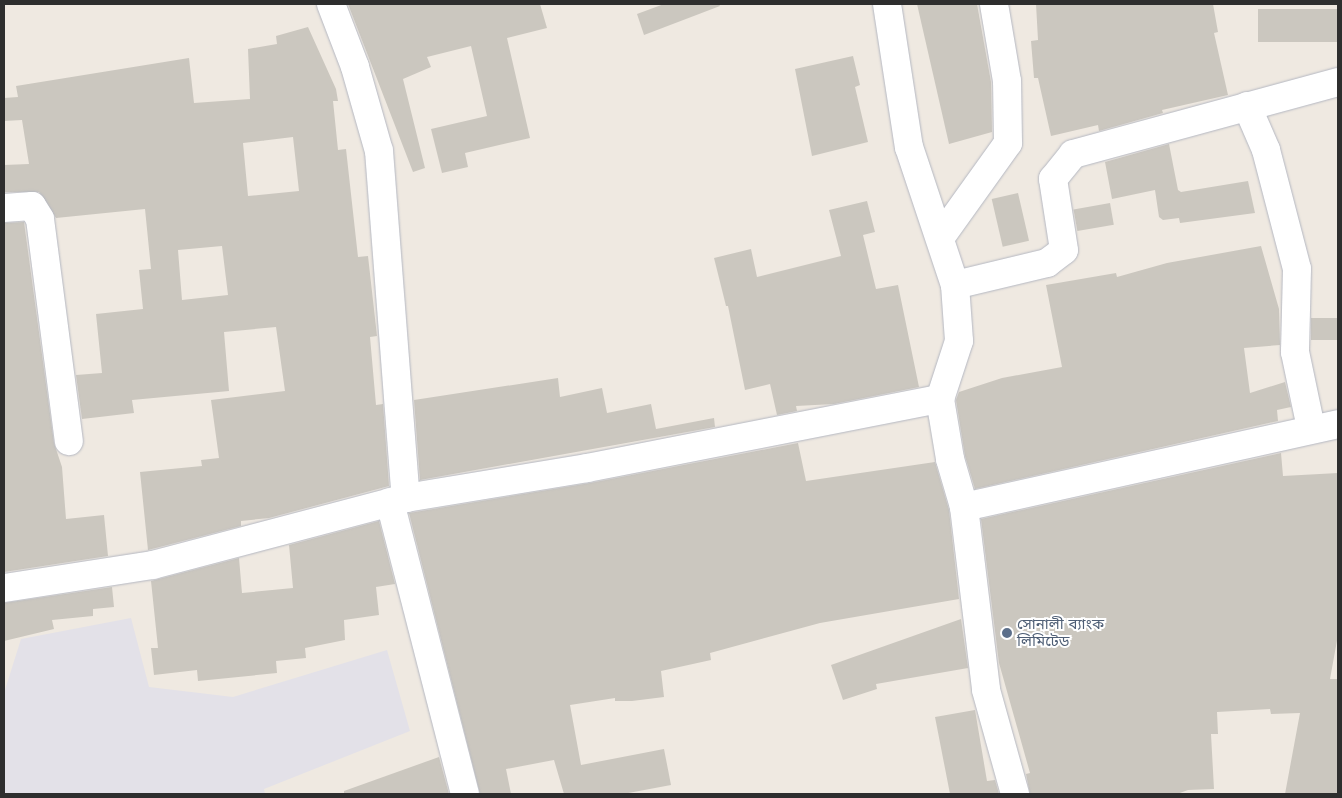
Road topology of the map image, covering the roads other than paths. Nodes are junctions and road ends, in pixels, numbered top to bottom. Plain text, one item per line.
1 (331, 4) edge
2 (887, 4) edge
3 (994, 4) edge
4 (1338, 82) edge
5 (1247, 106) junction
6 (4, 208) edge
7 (940, 238) junction
8 (955, 285) junction
9 (940, 399) junction
10 (1338, 424) edge
11 (1311, 428) junction
12 (69, 441) dead end
13 (398, 500) junction
14 (964, 507) junction
15 (4, 588) edge
16 (465, 794) edge
17 (1015, 794) edge

1 - 13 street
2 - 7 street
3 - 7 street
4 - 5 street
5 - 8 street
5 - 11 street
6 - 12 street
7 - 8 street
8 - 9 street
9 - 13 street
9 - 14 street
10 - 11 street
11 - 14 street
13 - 15 street
13 - 16 street
14 - 17 street

